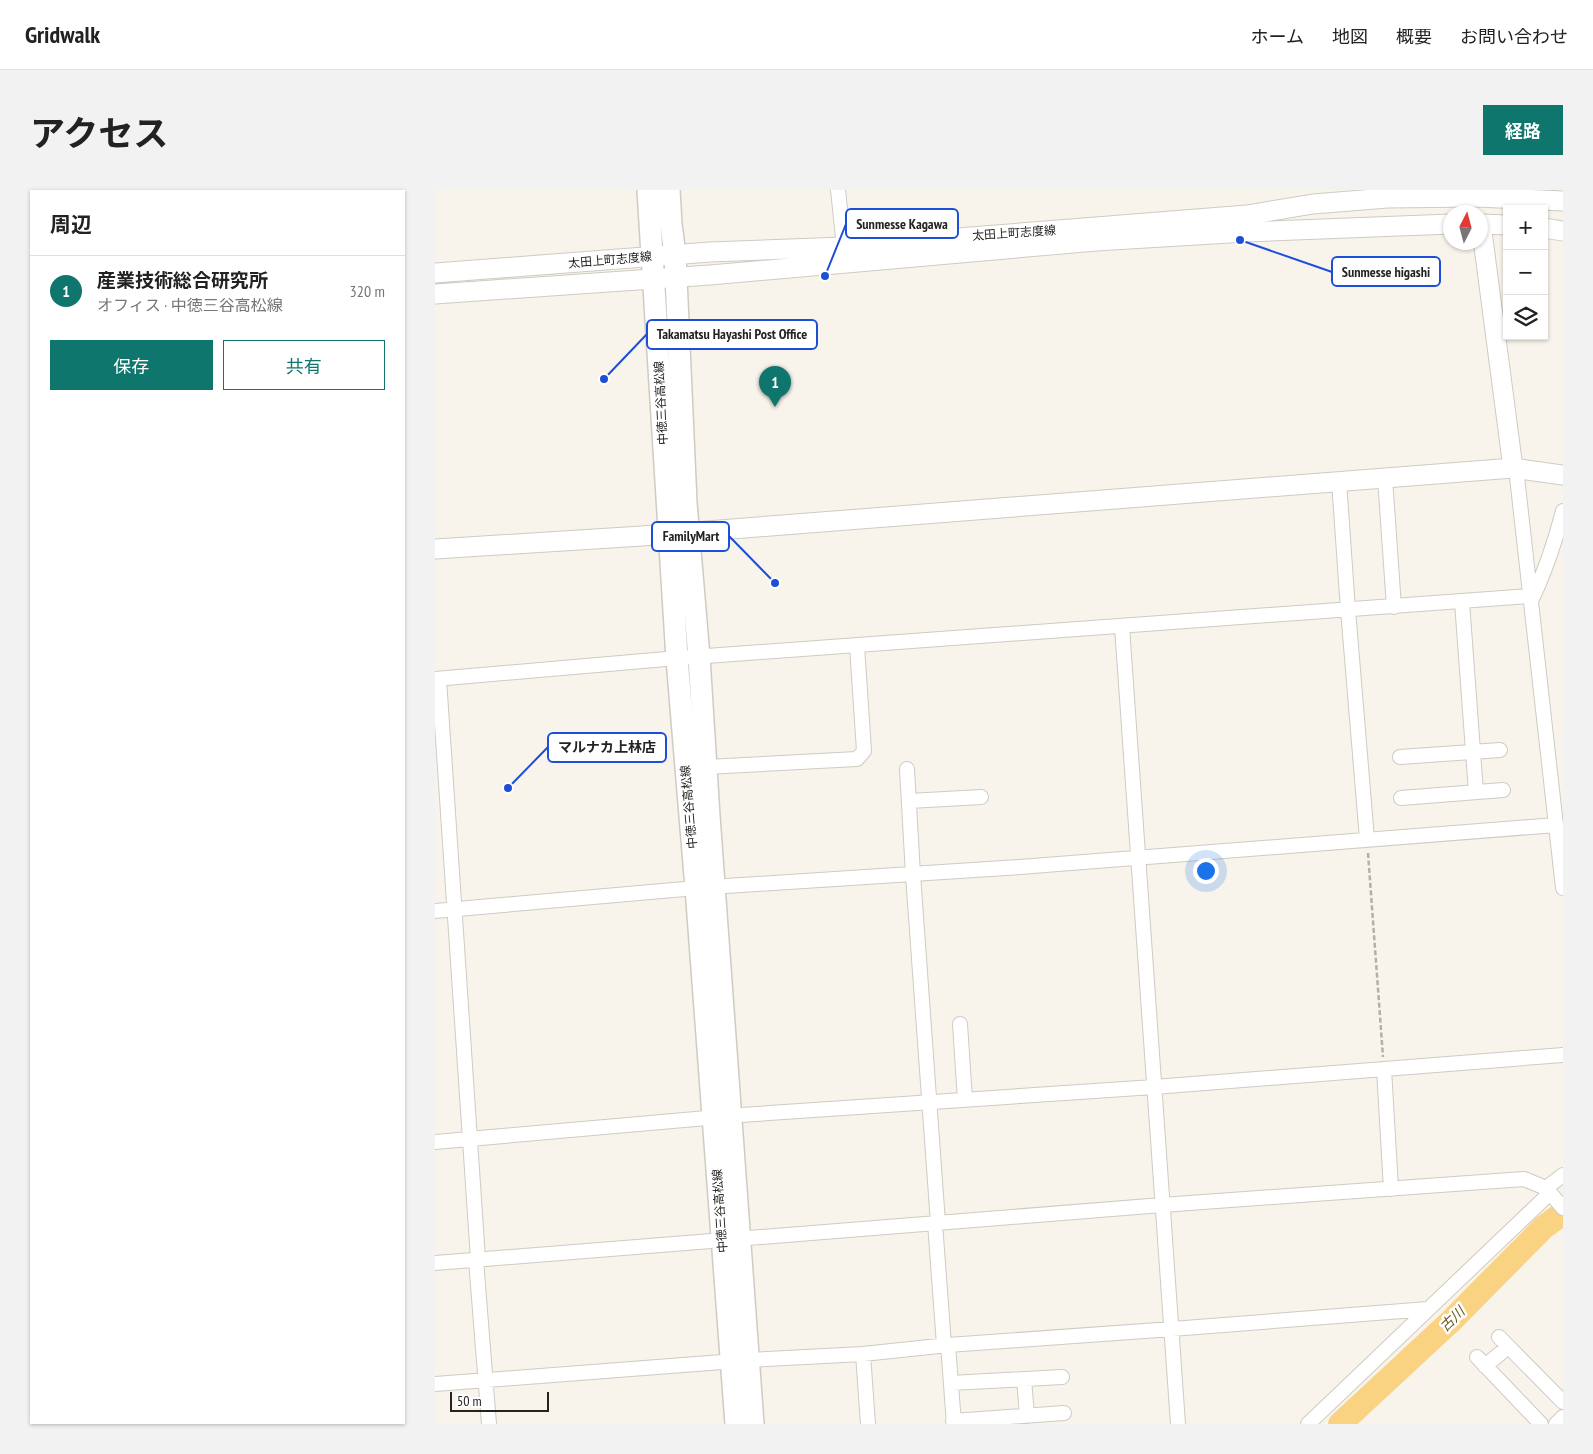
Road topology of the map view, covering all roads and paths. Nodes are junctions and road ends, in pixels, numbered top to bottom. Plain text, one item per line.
1 (648, 190) edge
2 (669, 190) edge
3 (838, 190) edge
4 (1387, 194) edge
5 (1478, 200) edge
6 (1563, 201) edge
7 (1443, 224) edge
8 (1488, 224) edge
9 (1503, 225) edge
10 (1548, 229) edge
11 (1563, 231) edge
12 (844, 247) junction
13 (1485, 250) edge
14 (675, 254) junction
15 (652, 257) junction
16 (435, 273) edge
17 (675, 277) junction
18 (653, 278) junction
19 (435, 294) edge
20 (1514, 468) junction
21 (1563, 475) edge
22 (1385, 478) junction
23 (1339, 481) junction
24 (1563, 511) edge
25 (679, 533) junction
26 (435, 549) edge
27 (1530, 599) junction
28 (1462, 602) junction
29 (1394, 607) junction
30 (1348, 610) junction
31 (1122, 627) junction
32 (857, 646) junction
33 (699, 657) junction
34 (677, 659) junction
35 (437, 679) edge
36 (1500, 750) dead end
37 (1473, 752) junction
38 (1400, 757) dead end
39 (706, 767) junction
40 (907, 769) dead end
41 (1503, 790) dead end
42 (1476, 792) junction
43 (981, 797) dead end
44 (1401, 798) dead end
45 (909, 801) junction
46 (1556, 825) junction
47 (1367, 839) junction
48 (1138, 857) junction
49 (913, 875) junction
50 (705, 887) junction
51 (1563, 888) edge
52 (454, 909) junction
53 (435, 911) edge
54 (960, 1024) dead end
55 (1563, 1055) edge
56 (1384, 1069) junction
57 (1154, 1087) junction
58 (965, 1100) junction
59 (930, 1103) junction
60 (721, 1117) junction
61 (470, 1139) junction
62 (435, 1142) edge
63 (1563, 1175) edge
64 (1391, 1190) junction
65 (1548, 1191) junction
66 (1163, 1205) junction
67 (1563, 1208) edge
68 (937, 1223) junction
69 (731, 1239) junction
70 (477, 1259) junction
71 (435, 1263) edge
72 (1427, 1309) junction
73 (1172, 1329) junction
74 (946, 1345) junction
75 (863, 1354) junction
76 (739, 1361) junction
77 (1062, 1376) dead end
78 (1024, 1379) junction
79 (485, 1381) junction
80 (951, 1383) junction
81 (435, 1384) edge
82 (1563, 1402) edge
83 (1064, 1413) dead end
84 (1027, 1416) junction
85 (1563, 1418) edge
86 (953, 1422) edge
87 (489, 1424) edge
88 (736, 1424) edge
89 (753, 1424) edge
90 (868, 1424) edge
91 (1178, 1424) edge
92 (1308, 1424) edge
93 (1541, 1424) edge
94 (1556, 1424) edge

1 - 15 main road, 中徳三谷高松線
2 - 14 main road, 中徳三谷高松線
3 - 12 street
4 - 5 main road, 太田上町志度線
4 - 12 main road, 太田上町志度線
5 - 6 main road, 太田上町志度線
7 - 17 main road, 太田上町志度線
8 - 9 main road
10 - 11 main road
12 - 14 main road, 太田上町志度線
13 - 20 main road
14 - 15 main road, 太田上町志度線
14 - 17 main road, 中徳三谷高松線
15 - 16 main road, 太田上町志度線
15 - 18 main road, 中徳三谷高松線
17 - 18 main road, 太田上町志度線
17 - 25 main road, 中徳三谷高松線
18 - 19 main road, 太田上町志度線
18 - 25 main road, 中徳三谷高松線
20 - 21 main road
20 - 22 main road
20 - 27 street
22 - 23 main road
22 - 29 street
23 - 25 main road
23 - 30 street
24 - 27 street
25 - 26 main road
25 - 33 main road, 中徳三谷高松線
25 - 34 main road, 中徳三谷高松線
27 - 28 street
27 - 46 street
28 - 29 street
28 - 37 street
29 - 30 street
30 - 31 street
30 - 47 street
31 - 32 street
31 - 48 street
32 - 33 street
32 - 39 street
33 - 34 street
33 - 39 main road, 中徳三谷高松線
34 - 35 street
34 - 50 main road, 中徳三谷高松線
35 - 52 street
36 - 37 street
37 - 38 street
37 - 42 street
39 - 50 main road, 中徳三谷高松線
40 - 45 street
41 - 42 street
42 - 44 street
43 - 45 street
45 - 49 street
46 - 47 street
46 - 51 street
47 - 48 street
47 - 56 path
48 - 49 street
48 - 57 street
49 - 50 street
49 - 59 street
50 - 52 street
50 - 60 main road, 中徳三谷高松線
52 - 53 street
52 - 61 street
54 - 58 street
55 - 56 street
56 - 57 street
56 - 64 street
57 - 58 street
57 - 66 street
58 - 59 street
59 - 60 street
59 - 68 street
60 - 61 street
60 - 69 main road, 中徳三谷高松線
61 - 62 street
61 - 70 street
63 - 65 street
64 - 65 street
64 - 66 street
65 - 67 street
65 - 72 street
66 - 68 street
66 - 73 street
68 - 69 street
68 - 74 street
69 - 70 street
69 - 76 main road, 中徳三谷高松線
70 - 71 street
70 - 79 street
72 - 73 street
72 - 92 street
73 - 74 street
73 - 91 street
74 - 75 street
74 - 80 street
75 - 76 street
75 - 90 street
76 - 79 street
76 - 88 main road, 中徳三谷高松線
76 - 89 main road, 中徳三谷高松線
77 - 78 street
78 - 80 street
78 - 84 street
79 - 81 street
79 - 87 street
80 - 86 street
82 - 93 street
83 - 84 street
84 - 86 street
85 - 94 street

